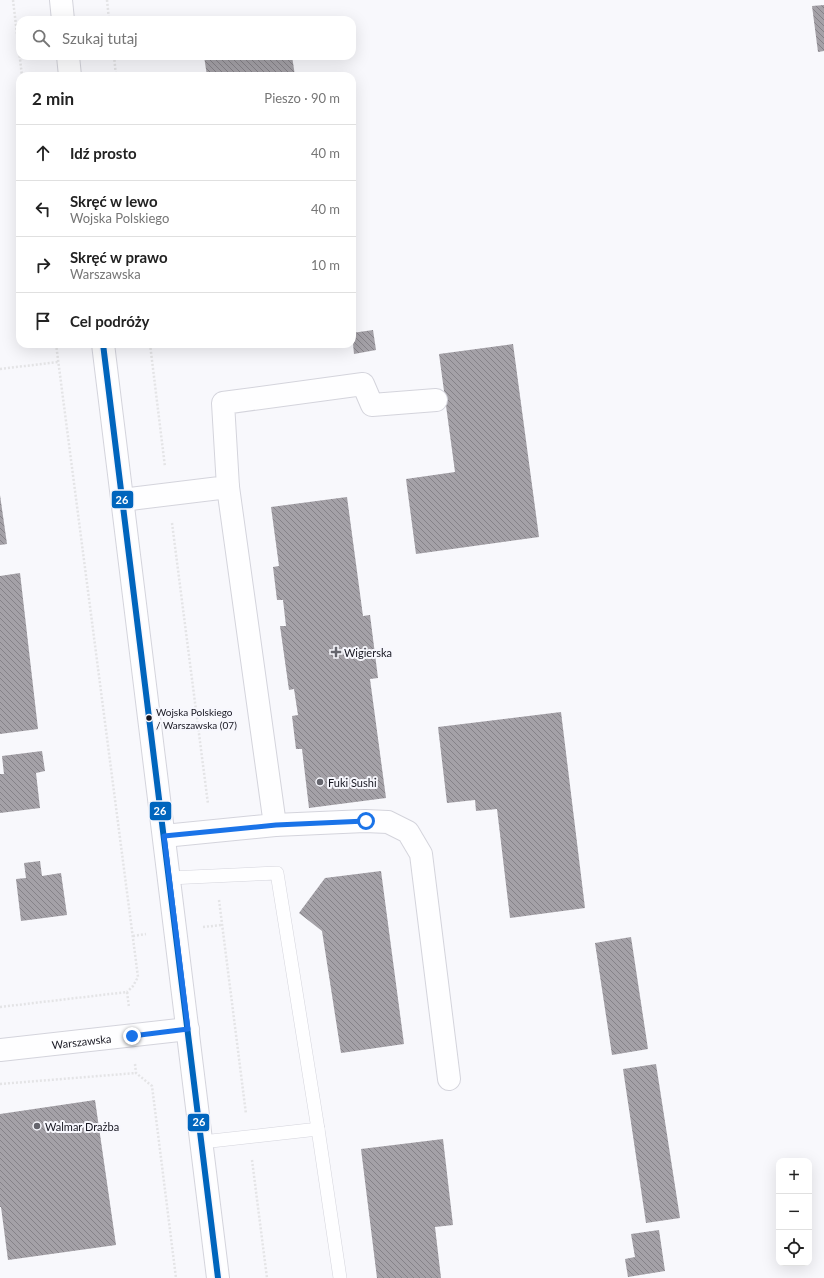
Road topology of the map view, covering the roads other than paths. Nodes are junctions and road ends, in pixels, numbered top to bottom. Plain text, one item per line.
1 (61, 0) edge
2 (63, 16) edge
3 (68, 60) edge
4 (70, 72) edge
5 (103, 348) edge
6 (436, 400) dead end
7 (228, 487) junction
8 (122, 500) junction
9 (276, 825) junction
10 (164, 836) junction
11 (169, 878) junction
12 (188, 1029) junction
13 (0, 1050) edge
14 (449, 1079) dead end
15 (318, 1129) junction
16 (202, 1142) junction
17 (218, 1278) edge
18 (340, 1278) edge

1 - 2 street
3 - 4 street
5 - 8 street
6 - 7 street
7 - 8 street
7 - 9 street
8 - 10 street
9 - 10 street
9 - 14 street
10 - 11 street
11 - 12 street
11 - 15 lane
12 - 13 street, Warszawska
12 - 16 street
15 - 16 lane
15 - 18 lane
16 - 17 street

